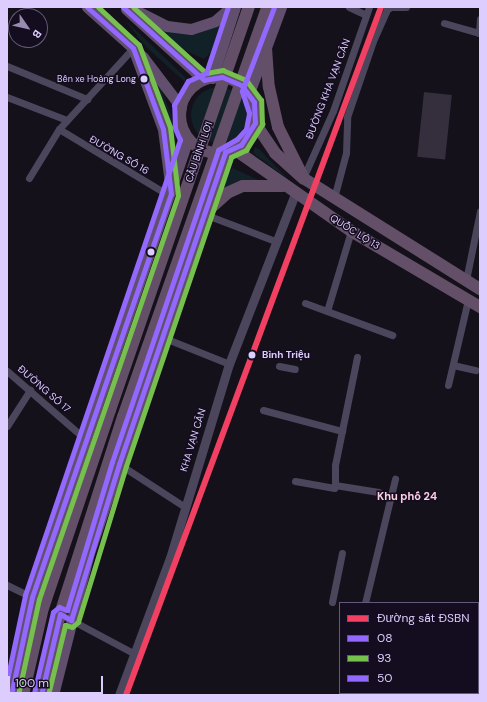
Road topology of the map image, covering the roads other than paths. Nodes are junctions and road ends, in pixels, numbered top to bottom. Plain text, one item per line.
1 (87, 7) edge
2 (124, 7) edge
3 (129, 7) edge
4 (230, 7) edge
5 (235, 7) edge
6 (249, 7) edge
7 (267, 7) edge
8 (281, 7) edge
9 (349, 7) edge
10 (369, 7) edge
11 (393, 7) edge
12 (406, 7) edge
13 (366, 15) junction
14 (480, 19) edge
15 (444, 23) dead end
16 (133, 48) junction
17 (266, 48) junction
18 (7, 66) edge
19 (208, 79) junction
20 (249, 93) junction
21 (7, 97) edge
22 (87, 98) junction
23 (181, 107) junction
24 (67, 120) junction
25 (255, 124) junction
26 (59, 129) junction
27 (188, 139) junction
28 (230, 151) junction
29 (29, 178) dead end
30 (303, 178) junction
31 (283, 186) junction
32 (295, 194) junction
33 (171, 195) junction
34 (334, 198) junction
35 (480, 211) edge
36 (204, 214) junction
37 (351, 231) junction
38 (275, 241) junction
39 (466, 280) junction
40 (480, 289) edge
41 (468, 300) junction
42 (305, 303) dead end
43 (480, 307) edge
44 (327, 311) junction
45 (392, 335) dead end
46 (162, 337) junction
47 (357, 357) dead end
48 (229, 364) junction
49 (453, 365) junction
50 (280, 366) dead end
51 (295, 369) dead end
52 (7, 370) edge
53 (475, 370) dead end
54 (448, 385) dead end
55 (30, 390) junction
56 (263, 410) dead end
57 (7, 426) edge
58 (342, 431) junction
59 (85, 439) junction
60 (96, 449) junction
61 (114, 460) junction
62 (396, 479) dead end
63 (295, 482) dead end
64 (334, 486) junction
65 (378, 492) dead end
66 (185, 507) junction
67 (342, 552) dead end
68 (7, 585) edge
69 (32, 597) junction
70 (332, 602) dead end
71 (365, 602) edge
72 (66, 617) junction
73 (135, 654) junction
74 (11, 695) edge
75 (22, 695) edge
76 (41, 695) edge
77 (53, 695) edge
78 (119, 695) edge

1 - 16 main road
2 - 19 main road
3 - 4 main road
5 - 19 main road
6 - 60 highway, CẦU BÌNH LỢI, bridge
7 - 61 highway, CẦU BÌNH LỢI, bridge
8 - 17 main road
9 - 13 street
10 - 13 street, ĐƯỜNG KHA VẠN CÂN
11 - 12 street
11 - 34 street
13 - 30 street, ĐƯỜNG KHA VẠN CÂN
14 - 15 street
16 - 22 street
16 - 23 main road
16 - 33 main road
17 - 20 main road
17 - 30 highway
18 - 22 street
19 - 20 highway
19 - 23 highway
20 - 25 highway
21 - 24 street
22 - 24 street
23 - 27 highway
24 - 26 street
25 - 28 highway
25 - 30 highway, QUỐC LỘ 13
26 - 29 street
26 - 33 street, ĐƯỜNG SỐ 16
27 - 28 highway
27 - 33 main road
28 - 31 highway, QUỐC LỘ 13
28 - 36 main road
30 - 34 highway, QUỐC LỘ 13
31 - 32 highway, QUỐC LỘ 13
31 - 36 highway
32 - 37 highway, QUỐC LỘ 13
32 - 38 street, KHA VẠN CÂN
33 - 36 main road
33 - 59 main road
34 - 39 highway, QUỐC LỘ 13
35 - 39 street
36 - 38 street
36 - 46 main road
37 - 41 highway, QUỐC LỘ 13
37 - 44 street
38 - 48 street, KHA VẠN CÂN
39 - 40 highway, QUỐC LỘ 13
41 - 43 highway, QUỐC LỘ 13
41 - 49 street
42 - 44 street
44 - 45 street
46 - 48 street
46 - 61 main road
47 - 58 street
48 - 66 street, KHA VẠN CÂN
49 - 53 street
49 - 54 street
50 - 51 street
52 - 55 street, ĐƯỜNG SỐ 17
55 - 57 street
55 - 59 street, ĐƯỜNG SỐ 17
56 - 58 street
58 - 64 street
59 - 60 main road
59 - 69 main road
60 - 75 highway, CẦU BÌNH LỢI
61 - 66 street
61 - 72 highway, CẦU BÌNH LỢI
62 - 71 street
63 - 64 street
64 - 65 street
66 - 73 street, KHA VẠN CÂN
67 - 70 street
68 - 69 street
69 - 74 main road
72 - 73 street
72 - 76 highway, CẦU BÌNH LỢI
72 - 77 main road
73 - 78 street, KHA VẠN CÂN

